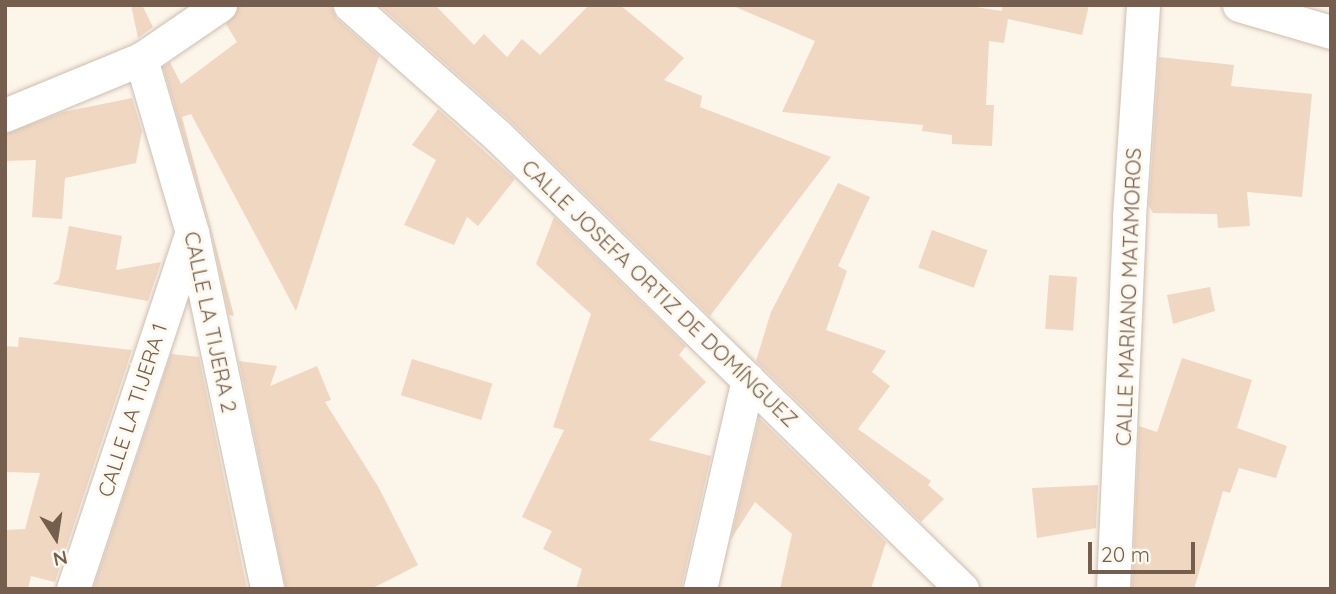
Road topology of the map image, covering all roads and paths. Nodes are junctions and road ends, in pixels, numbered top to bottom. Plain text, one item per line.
1 (219, 5) edge
2 (350, 5) edge
3 (1143, 5) edge
4 (1239, 5) edge
5 (1331, 32) edge
6 (141, 59) junction
7 (5, 115) edge
8 (192, 232) junction
9 (748, 379) junction
10 (73, 589) edge
11 (267, 589) edge
12 (700, 589) edge
13 (962, 589) edge
14 (1113, 589) edge

1 - 6 street
2 - 9 street, CALLE JOSEFA ORTIZ DE DOMÍNGUEZ
3 - 14 street, CALLE MARIANO MATAMOROS
4 - 5 street
6 - 7 street
6 - 8 street, CALLE LA TIJERA 2
8 - 10 street, CALLE LA TIJERA 1
8 - 11 street, CALLE LA TIJERA 2
9 - 12 street
9 - 13 street, CALLE JOSEFA ORTIZ DE DOMÍNGUEZ

